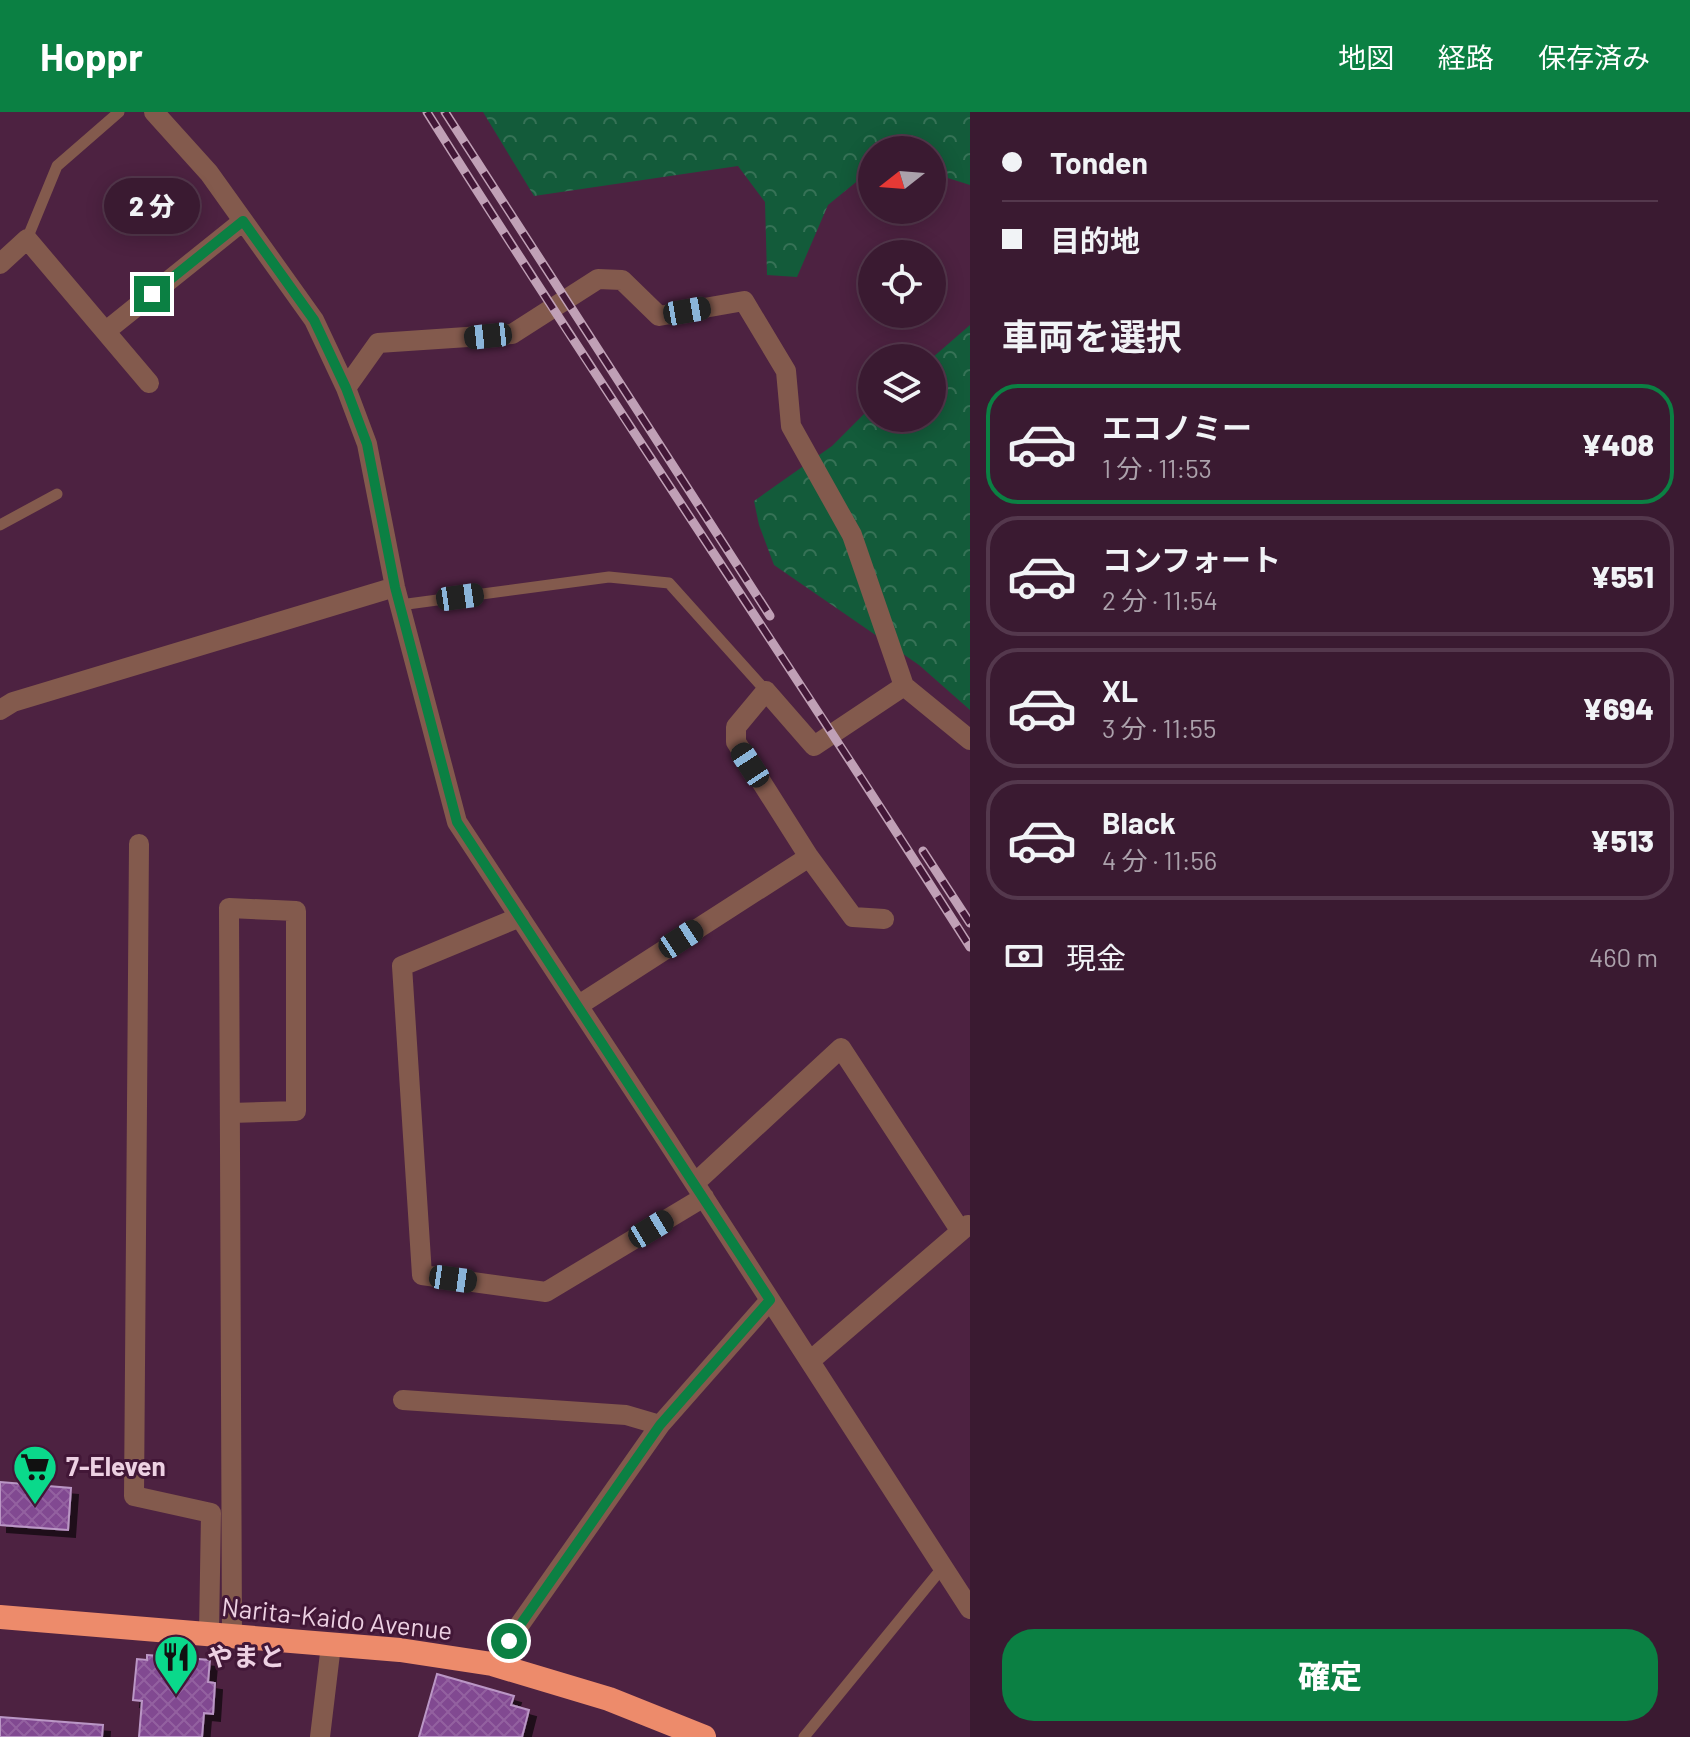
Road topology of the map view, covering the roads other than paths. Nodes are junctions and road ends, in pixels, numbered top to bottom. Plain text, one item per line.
1 (119, 112) edge
2 (154, 112) edge
3 (243, 221) junction
4 (27, 239) junction
5 (0, 264) edge
6 (106, 331) junction
7 (149, 383) dead end
8 (346, 388) junction
9 (57, 494) dead end
10 (0, 525) edge
11 (398, 596) junction
12 (904, 686) junction
13 (766, 691) junction
14 (0, 709) edge
15 (970, 740) edge
16 (139, 844) dead end
17 (809, 857) junction
18 (520, 917) junction
19 (884, 919) dead end
20 (579, 1005) junction
21 (230, 1113) junction
22 (699, 1190) junction
23 (965, 1229) edge
24 (770, 1300) junction
25 (810, 1361) junction
26 (403, 1400) dead end
27 (660, 1425) junction
28 (943, 1567) junction
29 (970, 1609) edge
30 (0, 1617) edge
31 (221, 1634) junction
32 (331, 1645) junction
33 (492, 1664) junction
34 (320, 1737) edge
35 (704, 1737) edge
36 (804, 1737) edge

1 - 4 lane
2 - 3 street
3 - 6 street
3 - 8 street
4 - 5 street
4 - 6 street
6 - 7 street
8 - 11 street
8 - 12 street
9 - 10 lane
11 - 13 lane
11 - 14 street
11 - 18 street
12 - 13 street
12 - 15 street
13 - 17 street
16 - 31 street
17 - 19 street
17 - 20 street
18 - 20 street
18 - 22 street
20 - 22 street
21 - 21 street
21 - 31 street
22 - 23 street
22 - 24 street
23 - 25 street
24 - 25 street
24 - 27 street
25 - 28 street
26 - 27 street
27 - 33 street
28 - 29 street
28 - 36 lane
30 - 31 highway, Narita-Kaido Avenue
31 - 32 highway, Narita-Kaido Avenue
32 - 33 highway, Narita-Kaido Avenue
32 - 34 street
33 - 35 highway, Narita-Kaido Avenue

